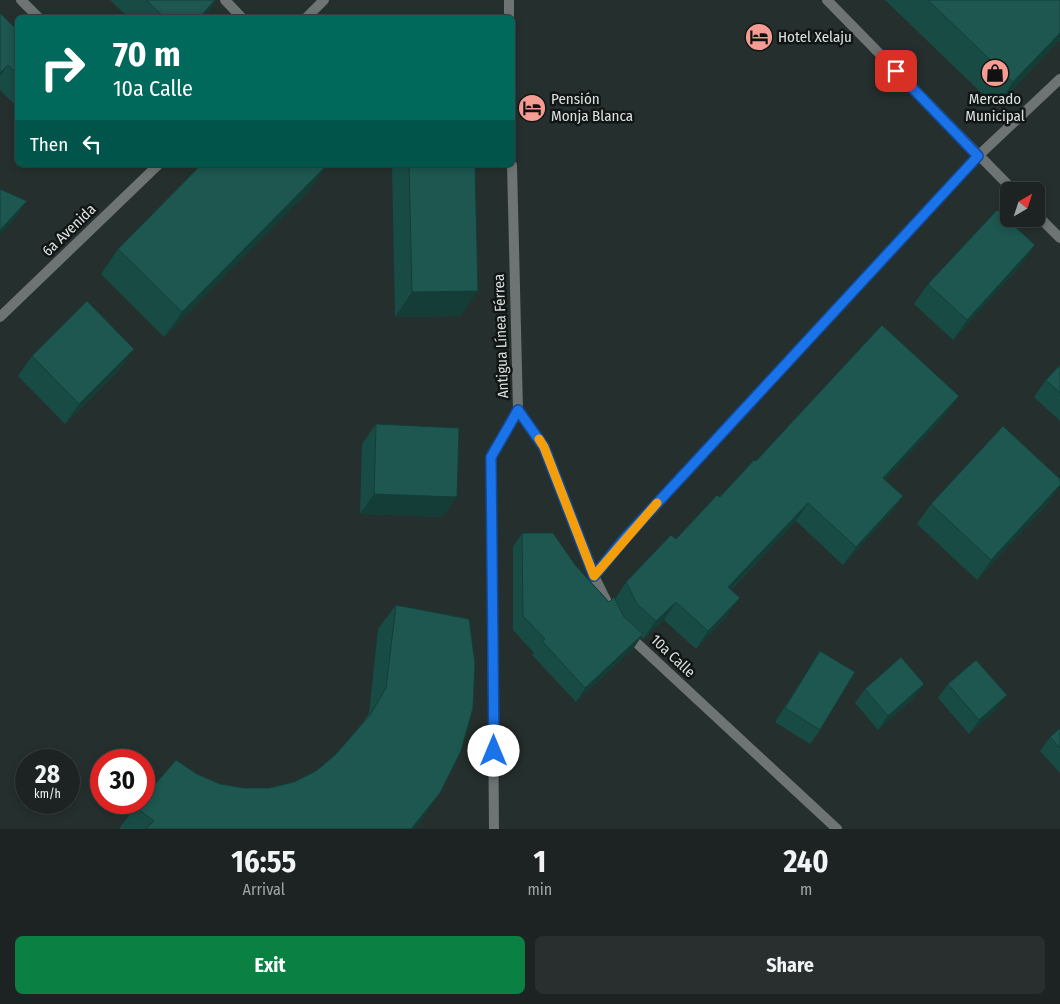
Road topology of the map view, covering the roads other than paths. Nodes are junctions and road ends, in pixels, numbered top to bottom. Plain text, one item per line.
1 (21, 0) edge
2 (226, 0) edge
3 (324, 0) edge
4 (508, 0) edge
5 (827, 0) edge
6 (36, 15) edge
7 (239, 15) edge
8 (309, 15) edge
9 (509, 15) edge
10 (1060, 79) edge
11 (978, 156) junction
12 (156, 167) edge
13 (512, 167) edge
14 (1005, 182) edge
15 (1045, 223) edge
16 (1060, 238) edge
17 (0, 317) edge
18 (518, 410) junction
19 (594, 576) junction
20 (494, 829) edge
21 (837, 829) edge

1 - 6 street
2 - 7 street
3 - 8 street
4 - 9 street
5 - 11 street
10 - 11 street
11 - 14 street
11 - 19 street
12 - 17 street, 6a Avenida
13 - 18 street, Antigua Línea Férrea
15 - 16 street
18 - 19 street, 10a Calle
18 - 20 street, Antigua Línea Férrea
19 - 21 street, 10a Calle

